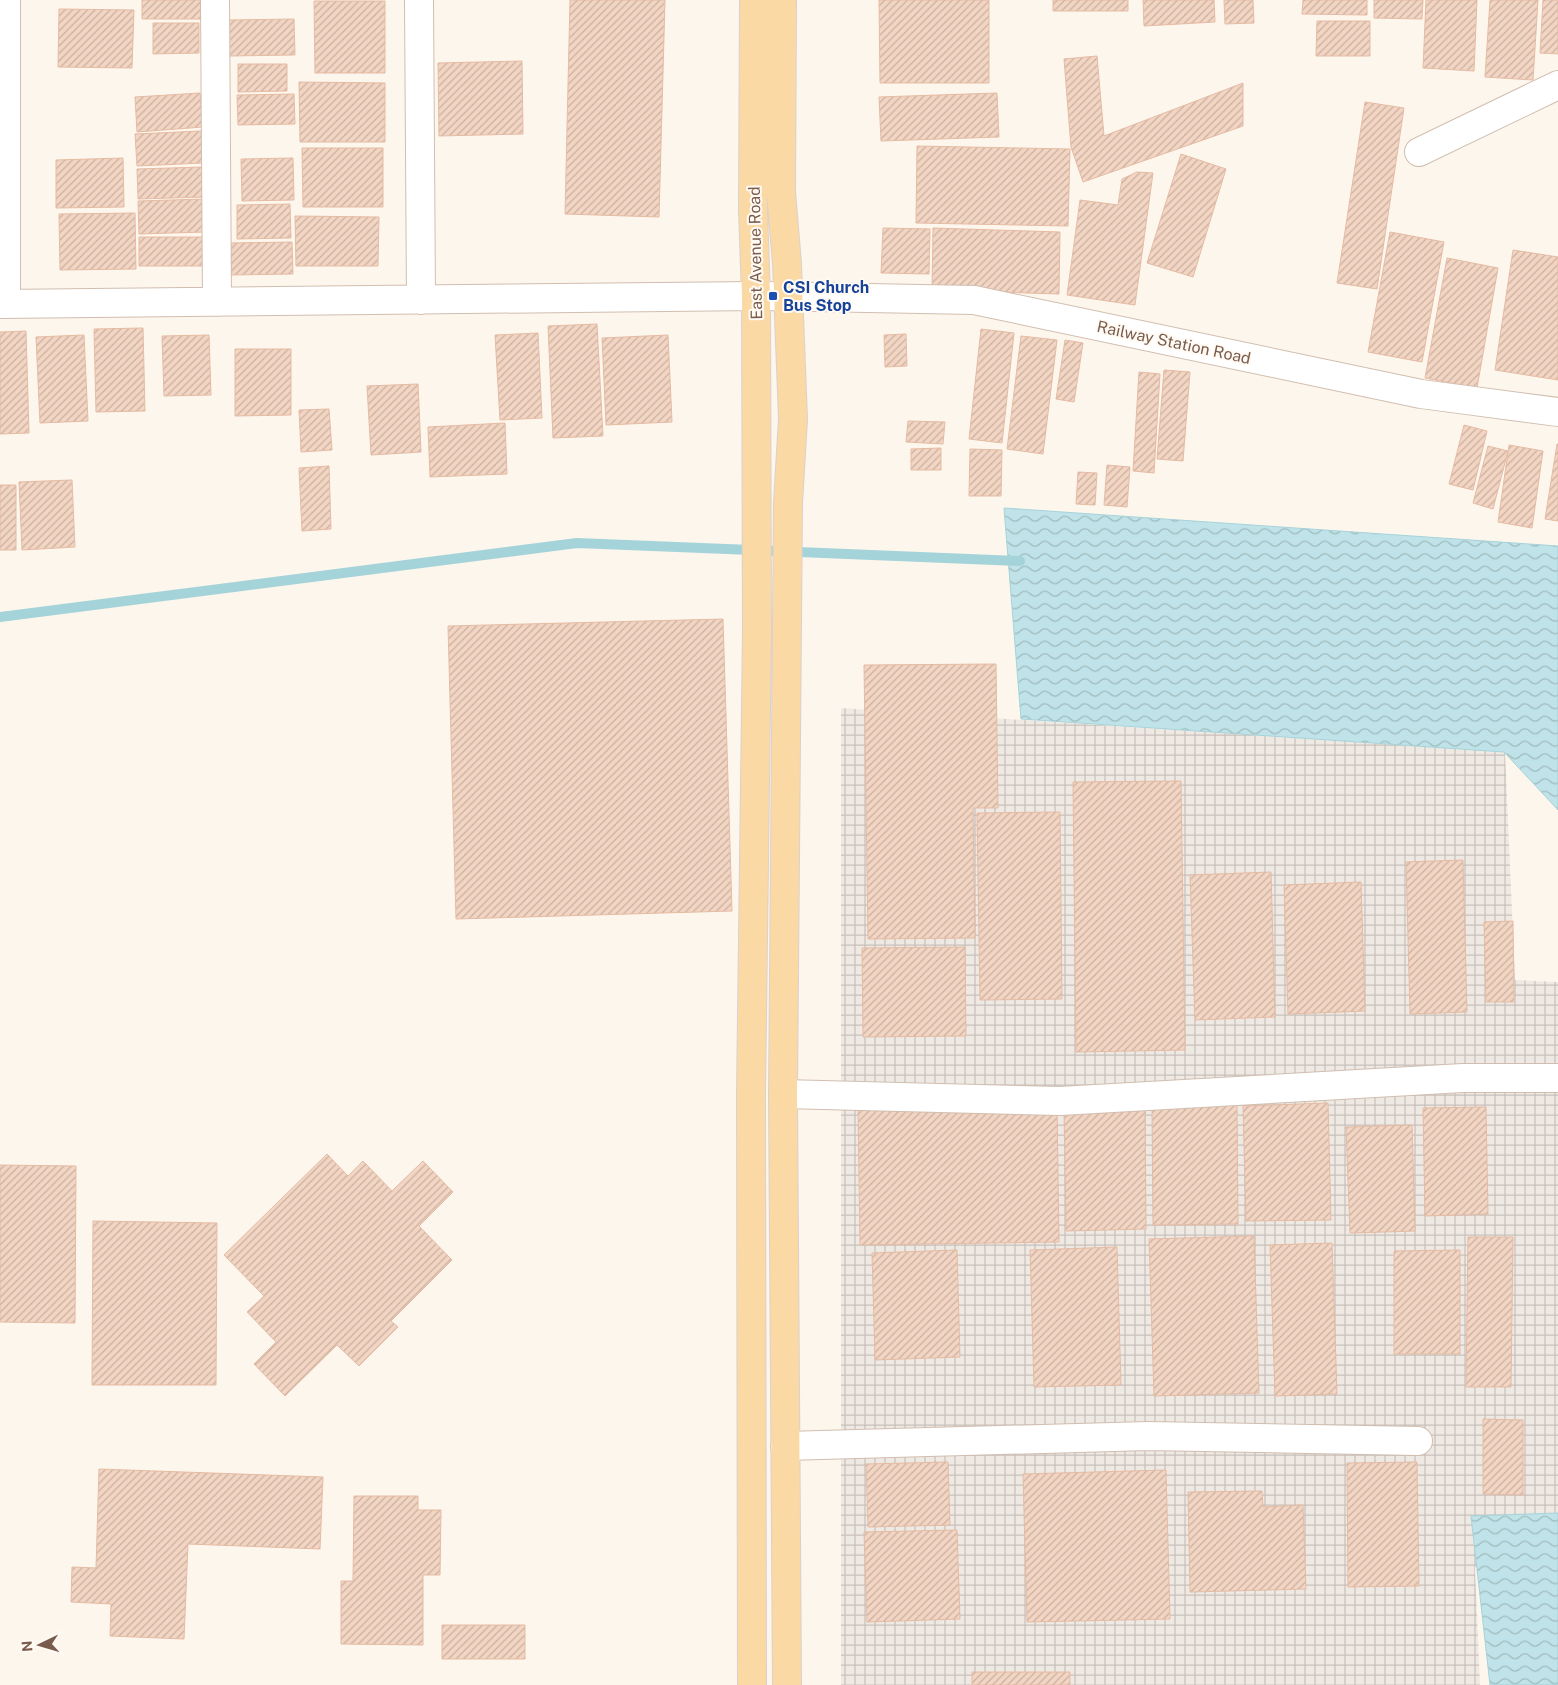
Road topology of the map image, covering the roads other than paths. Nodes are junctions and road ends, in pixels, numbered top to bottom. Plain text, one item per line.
1 (6, 0) edge
2 (215, 0) edge
3 (419, 0) edge
4 (754, 0) edge
5 (782, 0) edge
6 (1558, 85) edge
7 (1419, 152) dead end
8 (756, 296) junction
9 (787, 296) junction
10 (422, 300) junction
11 (217, 302) junction
12 (3, 304) edge
13 (1558, 412) edge
14 (1558, 1078) edge
15 (783, 1094) junction
16 (1418, 1441) dead end
17 (786, 1446) junction
18 (752, 1685) edge
19 (787, 1685) edge

1 - 12 street
2 - 11 street
3 - 10 street
4 - 8 main road, East Avenue Road
5 - 9 main road, East Avenue Road
6 - 7 street
8 - 9 street, Railway Station Road
8 - 10 street, Railway Station Road
8 - 18 main road, East Avenue Road
9 - 13 street, Railway Station Road
9 - 15 main road, East Avenue Road
10 - 11 street, Railway Station Road
11 - 12 street, Railway Station Road
14 - 15 street
15 - 17 main road, East Avenue Road
16 - 17 street
17 - 19 main road, East Avenue Road

